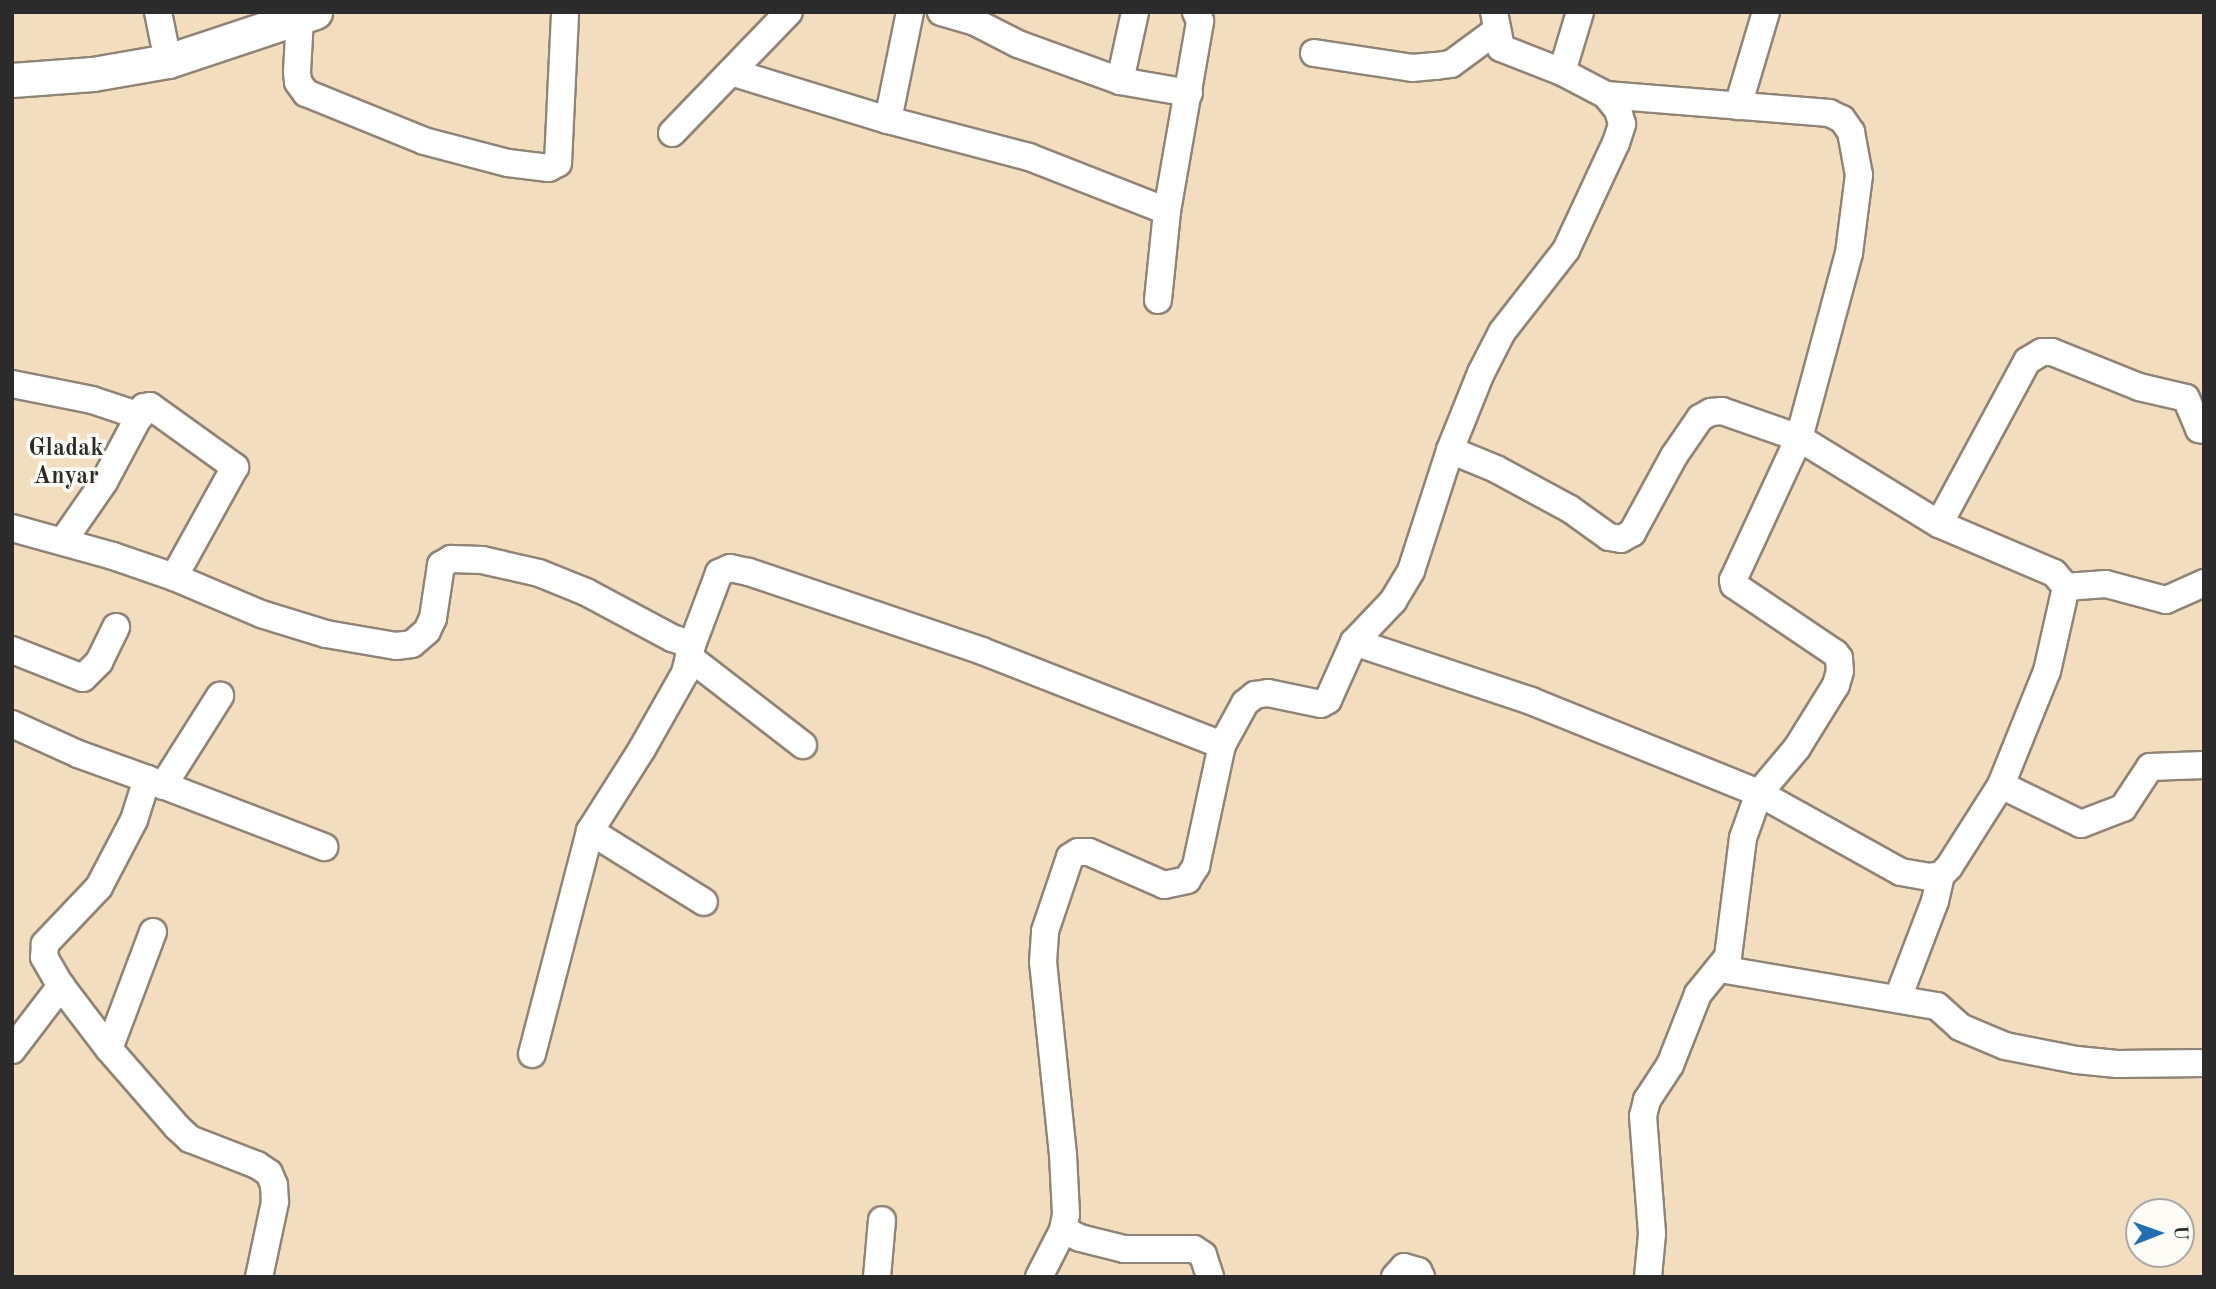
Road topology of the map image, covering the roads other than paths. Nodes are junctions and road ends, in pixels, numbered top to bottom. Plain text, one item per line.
1 (158, 12) edge
2 (565, 12) edge
3 (789, 12) edge
4 (909, 12) edge
5 (941, 12) edge
6 (1135, 12) edge
7 (1196, 12) edge
8 (1580, 12) edge
9 (1762, 14) edge
10 (307, 15) edge
11 (1495, 22) edge
12 (1314, 53) dead end
13 (168, 61) junction
14 (731, 72) junction
15 (1562, 72) junction
16 (12, 80) edge
17 (1120, 81) junction
18 (1189, 93) junction
19 (1606, 95) junction
20 (1738, 106) junction
21 (888, 120) junction
22 (672, 133) dead end
23 (1167, 211) junction
24 (1158, 300) dead end
25 (12, 384) edge
26 (140, 416) junction
27 (2204, 430) edge
28 (1799, 438) junction
29 (1450, 450) junction
30 (1939, 524) junction
31 (12, 528) edge
32 (64, 541) junction
33 (174, 577) junction
34 (2204, 583) edge
35 (2066, 587) junction
36 (116, 627) dead end
37 (1354, 642) junction
38 (12, 650) edge
39 (690, 651) junction
40 (220, 696) dead end
41 (12, 724) edge
42 (803, 745) dead end
43 (1222, 745) junction
44 (2204, 765) edge
45 (155, 782) junction
46 (2001, 785) junction
47 (1759, 793) junction
48 (590, 831) junction
49 (324, 847) dead end
50 (1941, 875) junction
51 (704, 902) dead end
52 (153, 932) dead end
53 (1720, 969) junction
54 (61, 986) junction
55 (1898, 998) junction
56 (109, 1049) junction
57 (12, 1051) edge
58 (533, 1054) dead end
59 (2204, 1063) edge
60 (882, 1220) dead end
61 (1063, 1230) junction
62 (259, 1277) edge
63 (877, 1277) edge
64 (1039, 1277) edge
65 (1210, 1277) edge
66 (1395, 1277) edge
67 (1420, 1277) edge
68 (1648, 1277) edge

1 - 13 street
2 - 10 street
3 - 14 street
4 - 21 street
5 - 17 street
6 - 17 street
7 - 18 street
8 - 15 street
9 - 20 street
10 - 13 main road
11 - 12 street
11 - 15 street
13 - 16 main road
14 - 21 street
14 - 22 street
15 - 19 street
17 - 18 street
18 - 23 street
19 - 20 street
19 - 29 street
20 - 28 street
21 - 23 street
23 - 24 street
25 - 26 street
26 - 32 street
26 - 33 street
27 - 30 street
28 - 29 street
28 - 30 street
28 - 47 street
29 - 37 street
30 - 35 street
31 - 32 street
32 - 33 street
33 - 39 street
34 - 35 street
35 - 46 street
36 - 38 street
37 - 43 street
37 - 47 street
39 - 42 street
39 - 43 street
39 - 48 street
40 - 45 street
41 - 45 street
43 - 61 street
44 - 46 street
45 - 49 street
45 - 54 street
46 - 50 street
47 - 50 street
47 - 53 street
48 - 51 street
48 - 58 street
50 - 55 street
52 - 56 street
53 - 55 street
53 - 68 street
54 - 56 street
54 - 57 street
55 - 59 street
56 - 62 street
60 - 63 street
61 - 64 street
61 - 65 street
66 - 67 street

